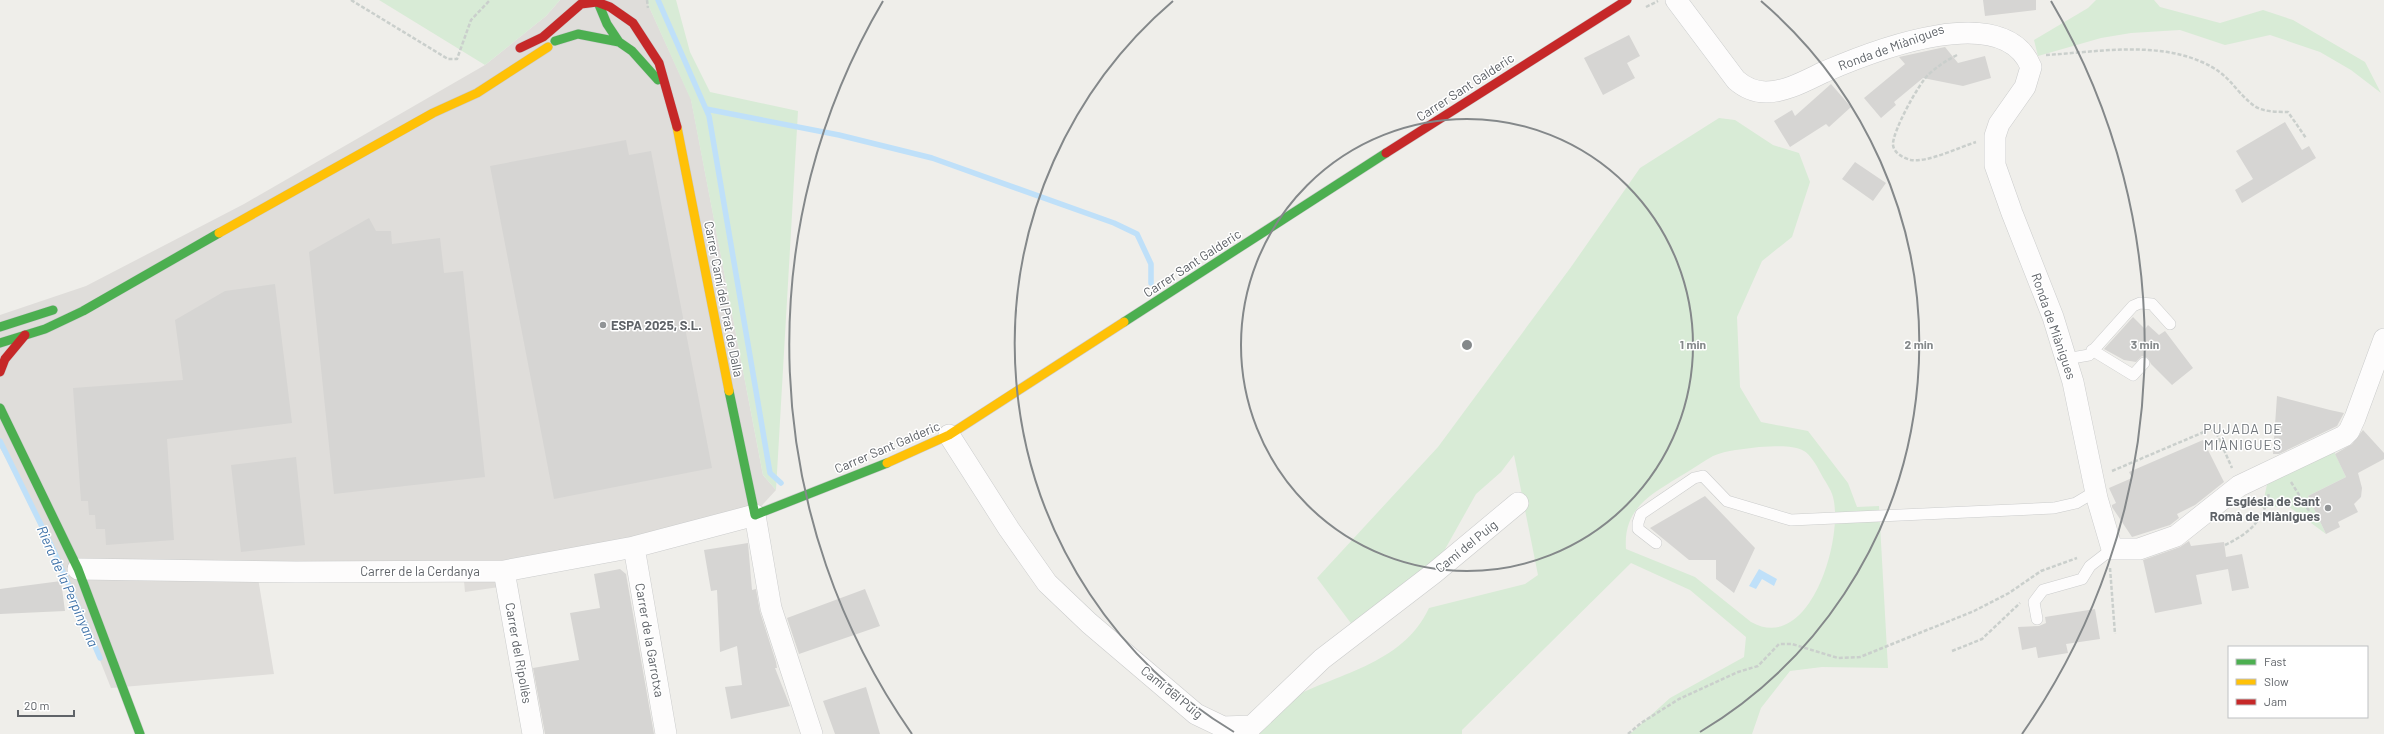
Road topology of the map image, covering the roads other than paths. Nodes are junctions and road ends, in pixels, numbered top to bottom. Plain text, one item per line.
1 (570, 0) edge
2 (1628, 0) edge
3 (1676, 0) edge
4 (597, 1) edge
5 (629, 8) dead end
6 (587, 12) dead end
7 (577, 23) dead end
8 (633, 23) junction
9 (555, 41) junction
10 (619, 42) junction
11 (464, 89) dead end
12 (666, 89) junction
13 (433, 113) junction
14 (149, 272) junction
15 (97, 292) dead end
16 (2170, 324) dead end
17 (0, 327) edge
18 (26, 335) junction
19 (0, 336) edge
20 (2384, 339) edge
21 (0, 343) edge
22 (2092, 350) junction
23 (2066, 359) junction
24 (2144, 363) dead end
25 (0, 372) edge
26 (0, 408) edge
27 (948, 435) junction
28 (2094, 485) junction
29 (1518, 504) dead end
30 (755, 515) junction
31 (1656, 543) dead end
32 (634, 547) junction
33 (2112, 549) junction
34 (78, 569) junction
35 (504, 571) junction
36 (2037, 619) dead end
37 (140, 734) edge
38 (533, 734) edge
39 (666, 734) edge
40 (812, 734) edge

1 - 4 street
2 - 27 street, Carrer Sant Galderic
3 - 23 street, Ronda de Miànigues
4 - 6 street
4 - 8 street
4 - 10 street
5 - 8 street
7 - 9 street
8 - 12 street, Carrer Camí del Prat de Dalla
9 - 10 street
9 - 13 street
10 - 12 street
11 - 13 street
12 - 30 street, Carrer Camí del Prat de Dalla
13 - 14 street
14 - 15 street
14 - 18 street
16 - 22 lane
17 - 19 street
18 - 21 street
18 - 25 street
20 - 33 street
22 - 23 lane
22 - 24 lane
23 - 28 street, Ronda de Miànigues
26 - 34 street
27 - 29 street, Camí del Puig
27 - 30 street, Carrer Sant Galderic
28 - 31 lane
28 - 33 street, Ronda de Miànigues
30 - 32 street, Carrer de la Cerdanya
30 - 40 street
32 - 35 street, Carrer de la Cerdanya
32 - 39 street, Carrer de la Garrotxa
33 - 36 lane
34 - 35 street, Carrer de la Cerdanya
34 - 37 street
35 - 38 street, Carrer del Ripollès

